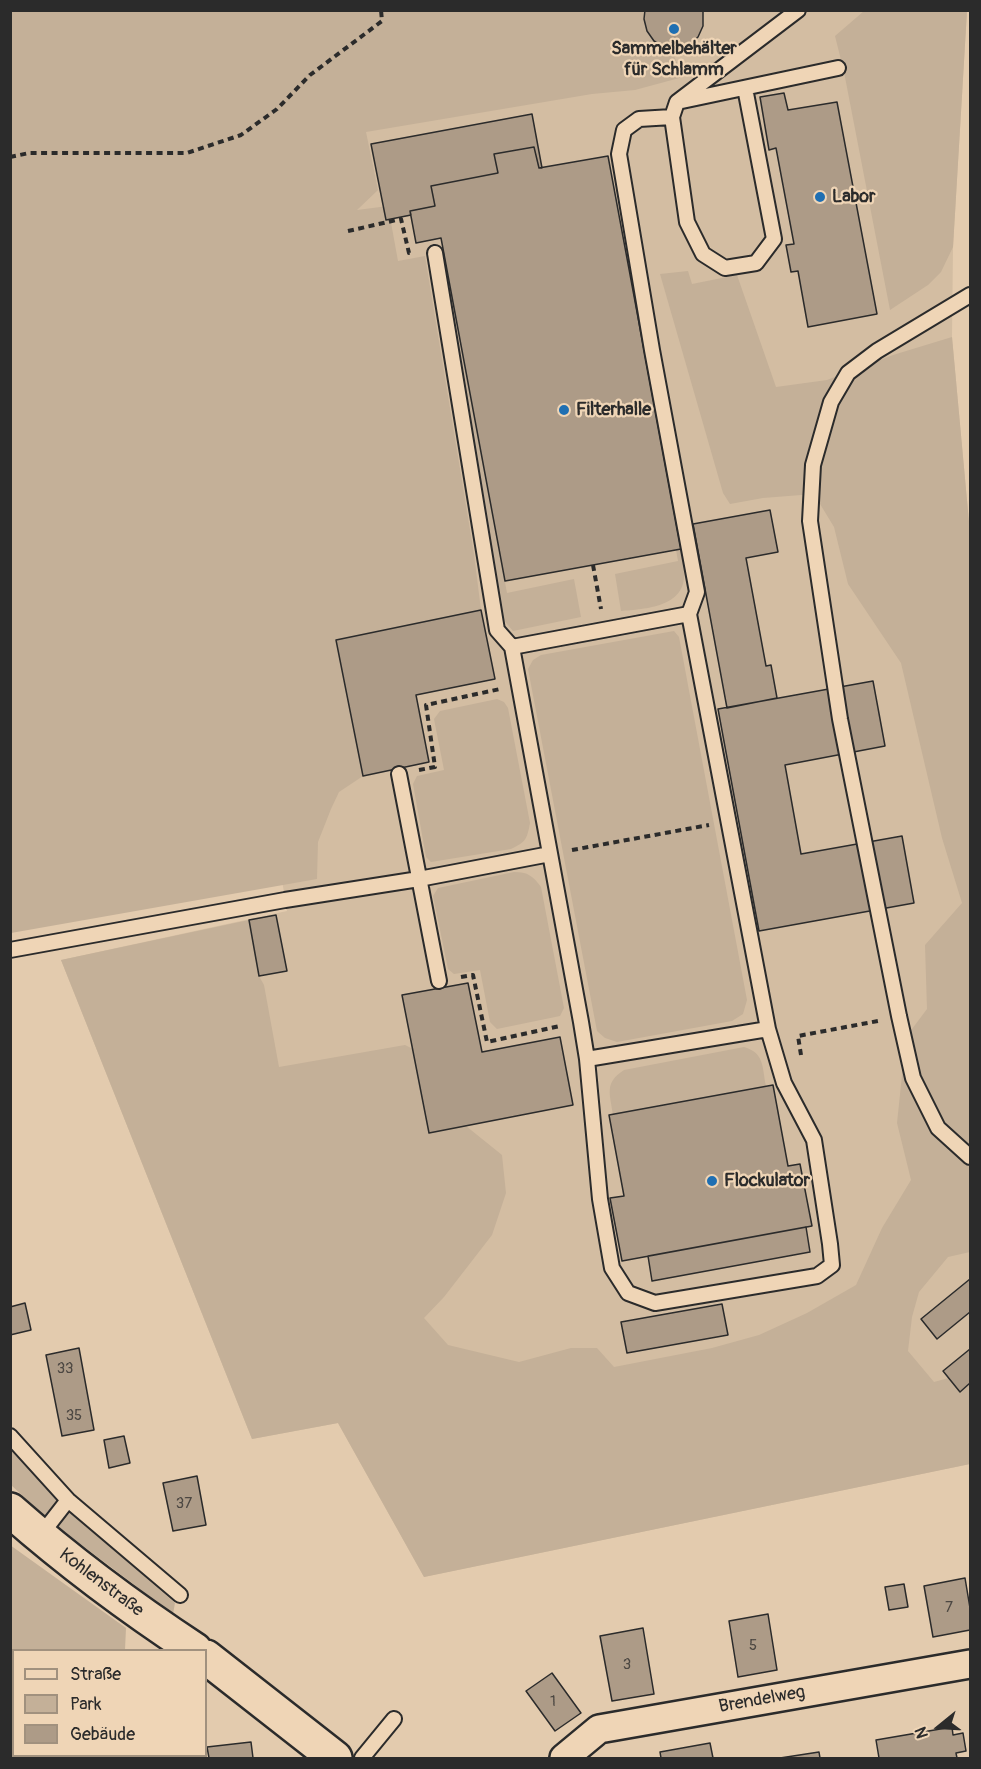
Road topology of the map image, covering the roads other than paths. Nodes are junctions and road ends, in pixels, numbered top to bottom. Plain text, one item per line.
1 (798, 10) edge
2 (838, 68) dead end
3 (745, 88) junction
4 (677, 102) junction
5 (672, 117) junction
6 (435, 253) road end
7 (970, 295) edge
8 (689, 614) junction
9 (512, 647) junction
10 (399, 774) road end
11 (550, 854) junction
12 (419, 879) junction
13 (10, 950) edge
14 (439, 981) road end
15 (768, 1029) junction
16 (587, 1059) junction
17 (970, 1157) edge
18 (10, 1436) edge
19 (68, 1500) junction
20 (10, 1510) edge
21 (40, 1536) junction
22 (180, 1595) dead end
23 (193, 1649) edge
24 (207, 1658) edge
25 (970, 1664) edge
26 (394, 1719) dead end
27 (335, 1758) edge
28 (362, 1758) edge
29 (564, 1758) edge

1 - 4 lane
2 - 3 lane
3 - 4 lane
3 - 5 lane
4 - 5 lane
5 - 8 lane
6 - 9 lane
7 - 17 lane
8 - 9 lane
8 - 15 lane
9 - 11 lane
10 - 12 lane
11 - 12 lane
11 - 16 lane
12 - 13 lane
12 - 14 lane
15 - 16 lane
15 - 16 lane
18 - 19 lane
19 - 21 lane
19 - 22 lane
20 - 21 street, Kohlenstraße
21 - 23 street, Kohlenstraße
24 - 27 street
25 - 29 street, Brendelweg
26 - 28 lane

